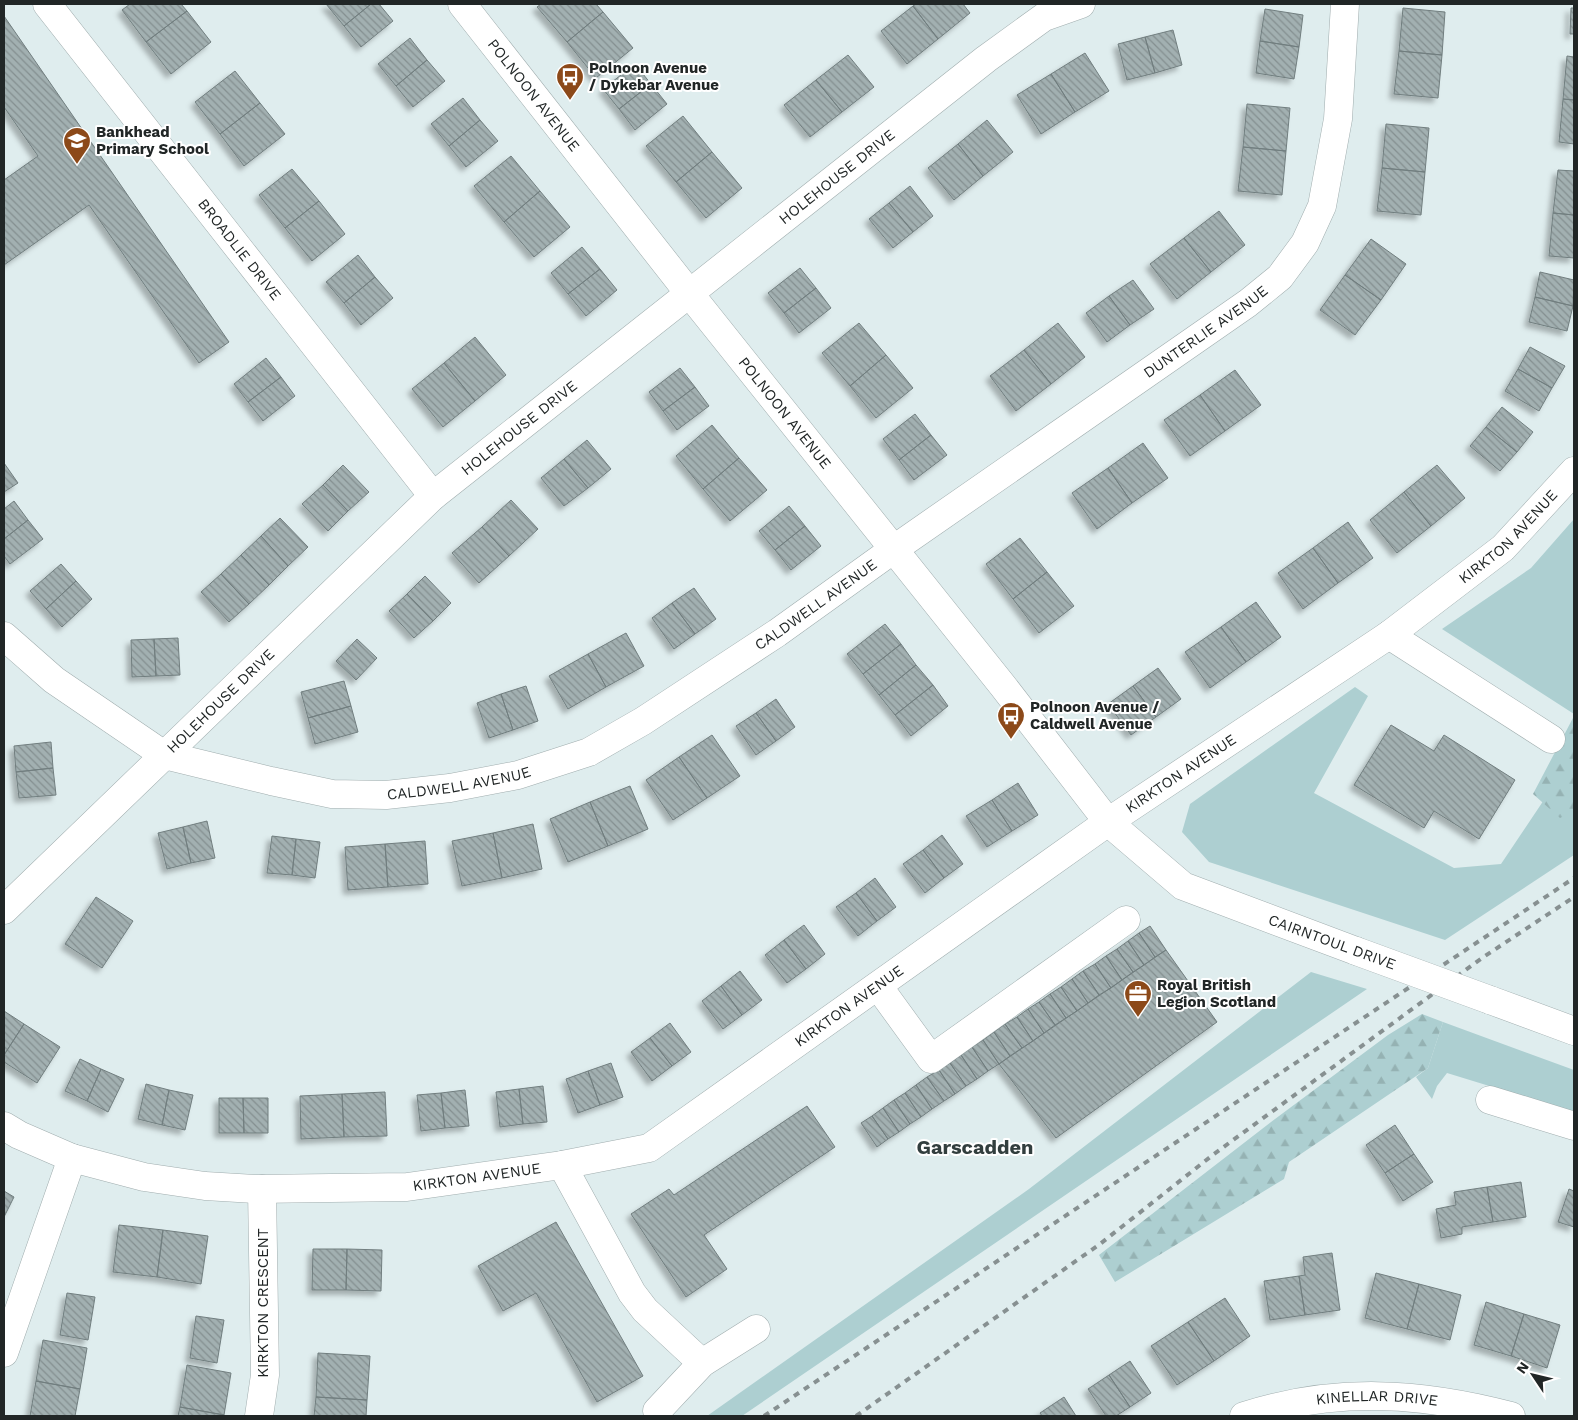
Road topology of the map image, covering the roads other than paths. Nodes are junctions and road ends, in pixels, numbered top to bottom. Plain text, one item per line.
1 (47, 4) edge
2 (462, 4) edge
3 (1081, 4) edge
4 (1345, 4) edge
5 (689, 293) junction
6 (1574, 471) edge
7 (433, 496) junction
8 (894, 549) junction
9 (1389, 635) junction
10 (4, 636) edge
11 (1551, 739) dead end
12 (164, 755) junction
13 (1108, 822) junction
14 (4, 910) edge
15 (1126, 920) dead end
16 (878, 986) junction
17 (1574, 1031) edge
18 (1490, 1100) dead end
19 (4, 1126) edge
20 (1574, 1126) edge
21 (72, 1158) junction
22 (562, 1165) junction
23 (262, 1189) junction
24 (756, 1329) dead end
25 (4, 1353) edge
26 (702, 1364) junction
27 (1434, 1400) junction
28 (657, 1411) dead end
29 (259, 1416) edge
30 (1244, 1416) edge
31 (1397, 1416) edge
32 (1511, 1416) edge

1 - 7 street, BROADLIE DRIVE
2 - 5 street, POLNOON AVENUE
3 - 5 street, HOLEHOUSE DRIVE
4 - 8 street, DUNTERLIE AVENUE
5 - 7 street, HOLEHOUSE DRIVE
5 - 8 street, POLNOON AVENUE
6 - 9 street, KIRKTON AVENUE
7 - 12 street, HOLEHOUSE DRIVE
8 - 12 street, CALDWELL AVENUE
8 - 13 street, POLNOON AVENUE
9 - 11 street
9 - 13 street, KIRKTON AVENUE
10 - 12 street, CALDWELL AVENUE
12 - 14 street, HOLEHOUSE DRIVE
13 - 16 street, KIRKTON AVENUE
13 - 17 street, CAIRNTOUL DRIVE, bridge
15 - 16 street
16 - 22 street, KIRKTON AVENUE
18 - 20 street
19 - 21 street, KIRKTON AVENUE
21 - 23 street, KIRKTON AVENUE
21 - 25 street
22 - 23 street, KIRKTON AVENUE
22 - 26 street
23 - 29 street, KIRKTON CRESCENT
24 - 26 street
26 - 28 street
27 - 30 street, KINELLAR DRIVE
27 - 31 street
27 - 32 street, KINELLAR DRIVE

